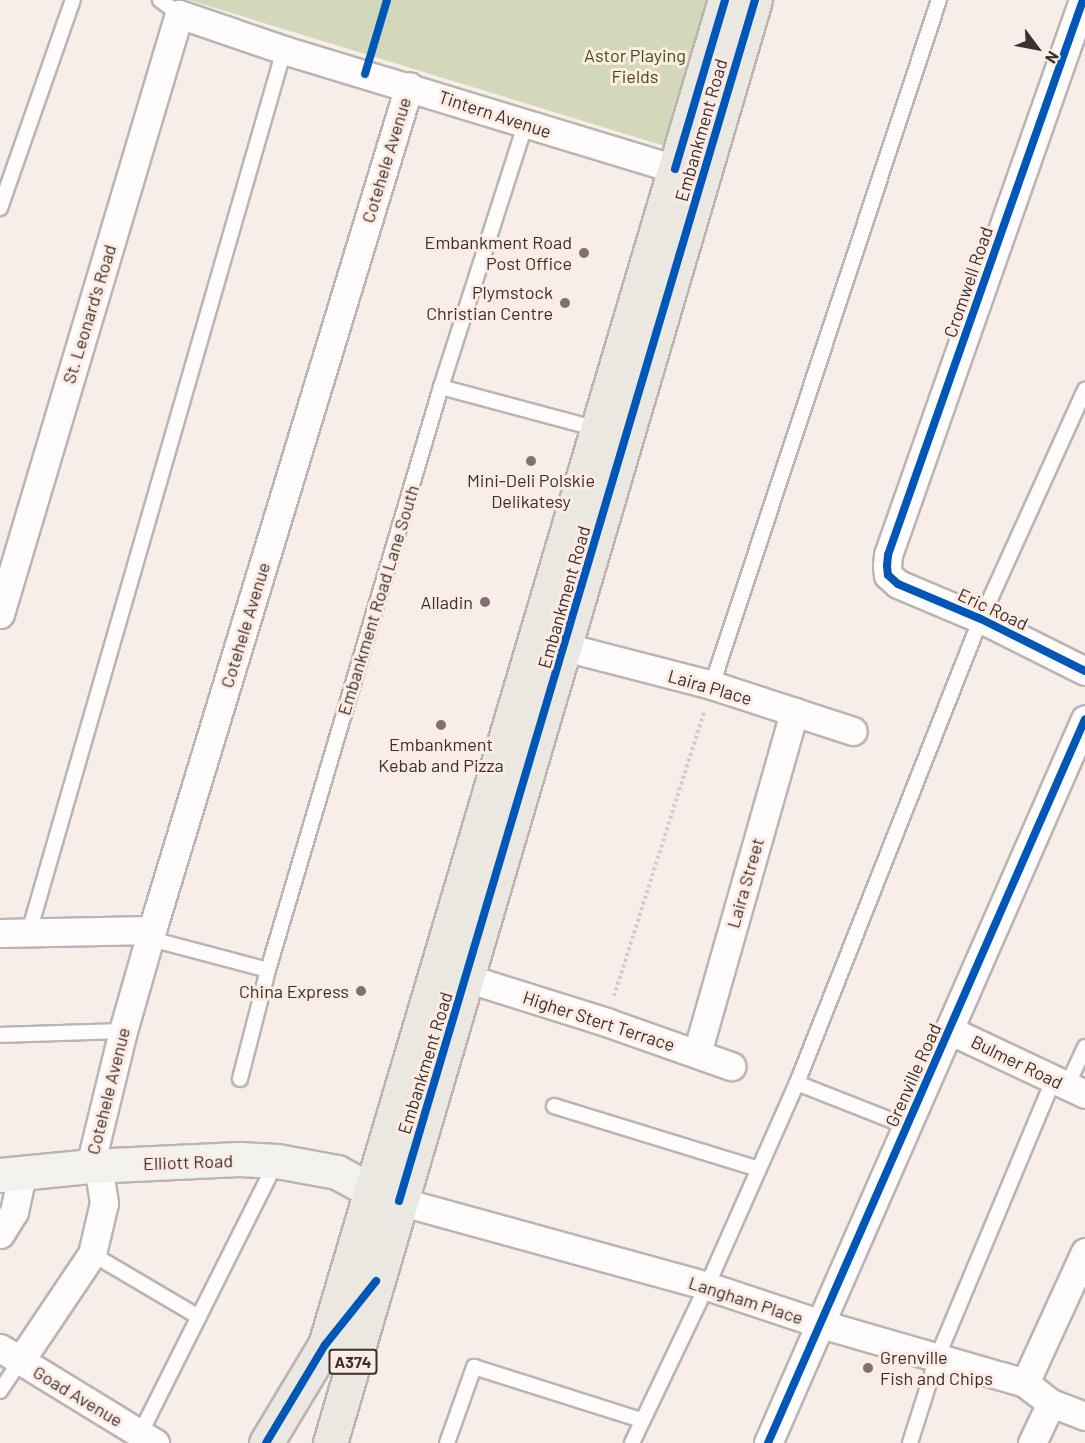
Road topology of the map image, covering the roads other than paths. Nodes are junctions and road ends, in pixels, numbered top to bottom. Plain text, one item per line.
1 (73, 0) edge
2 (725, 0) edge
3 (755, 0) edge
4 (939, 0) edge
5 (1083, 0) edge
6 (169, 7) edge
7 (284, 50) junction
8 (409, 86) junction
9 (525, 125) junction
10 (675, 169) junction
11 (0, 208) edge
12 (441, 387) junction
13 (1085, 390) edge
14 (598, 429) junction
15 (888, 574) joint
16 (0, 614) edge
17 (981, 619) junction
18 (565, 647) junction
19 (1085, 671) edge
20 (712, 686) junction
21 (794, 712) junction
22 (1085, 719) edge
23 (853, 731) dead end
24 (29, 932) junction
25 (0, 933) edge
26 (152, 934) junction
27 (268, 970) junction
28 (466, 978) junction
29 (949, 1030) junction
30 (123, 1031) junction
31 (0, 1035) edge
32 (1085, 1047) edge
33 (697, 1053) junction
34 (731, 1066) dead end
35 (240, 1079) dead end
36 (796, 1083) junction
37 (1068, 1087) edge
38 (554, 1106) dead end
39 (906, 1126) junction
40 (278, 1161) junction
41 (94, 1166) junction
42 (759, 1169) junction
43 (11, 1175) edge
44 (385, 1196) junction
45 (0, 1234) edge
46 (1085, 1252) edge
47 (92, 1254) junction
48 (376, 1281) junction
49 (707, 1286) junction
50 (199, 1317) junction
51 (821, 1324) junction
52 (325, 1345) junction
53 (10, 1354) edge
54 (937, 1358) junction
55 (1025, 1383) junction
56 (0, 1391) edge
57 (1051, 1402) junction
58 (1085, 1416) edge
59 (641, 1420) junction
60 (144, 1440) edge
61 (266, 1443) edge
62 (330, 1443) edge
63 (447, 1443) edge
64 (632, 1443) edge
65 (768, 1443) edge
66 (910, 1443) edge
67 (1032, 1443) edge

1 - 11 lane
2 - 10 main road, Embankment Road / A374
3 - 18 main road, Embankment Road / A374
4 - 20 lane
5 - 15 street, Cromwell Road
6 - 7 street, Tintern Avenue
6 - 16 street, St. Leonard's Road
7 - 8 street, Tintern Avenue
7 - 24 lane
8 - 9 street, Tintern Avenue
8 - 26 street, Cotehele Avenue
9 - 10 street, Tintern Avenue
9 - 12 lane, Embankment Road Lane South
10 - 14 main road, Embankment Road / A374
12 - 14 lane
12 - 27 lane, Embankment Road Lane South
13 - 17 lane
14 - 44 main road, Embankment Road / A374
15 - 17 street, Eric Road
17 - 19 street, Eric Road
17 - 36 lane
18 - 20 street, Laira Place
18 - 28 main road, Embankment Road / A374
20 - 21 street, Laira Place
21 - 23 street, Laira Place
21 - 33 street, Laira Street
22 - 29 street, Grenville Road
24 - 25 street
24 - 26 street
26 - 27 lane
26 - 30 street, Cotehele Avenue
27 - 35 lane, Embankment Road Lane South
28 - 33 street, Higher Stert Terrace
28 - 44 main road, Embankment Road / A374
29 - 37 street, Bulmer Road
29 - 39 street, Grenville Road
30 - 31 lane
30 - 41 street, Cotehele Avenue
32 - 37 lane
33 - 34 street, Higher Stert Terrace
36 - 39 lane
36 - 42 lane
37 - 54 lane
38 - 42 lane
39 - 51 street, Grenville Road
40 - 41 street, Elliott Road
40 - 44 street, Elliott Road
40 - 50 lane
41 - 43 street, Elliott Road
41 - 47 street
42 - 49 lane
43 - 45 street
44 - 48 main road, Embankment Road / A374
44 - 49 street, Langham Place
44 - 52 main road, Embankment Road / A374
46 - 55 street
47 - 50 lane
47 - 53 street
48 - 52 main road, A374
48 - 62 main road, Embankment Road / A374
49 - 51 street, Langham Place
49 - 59 lane
50 - 60 lane
51 - 54 street, Langham Place
51 - 65 street, Grenville Road
52 - 61 main road
53 - 56 lane
53 - 60 street, Goad Avenue
54 - 55 street, Langham Place
54 - 66 lane
55 - 57 street, Langham Place
57 - 58 street, Langham Place
57 - 67 street
59 - 63 lane
59 - 64 lane

